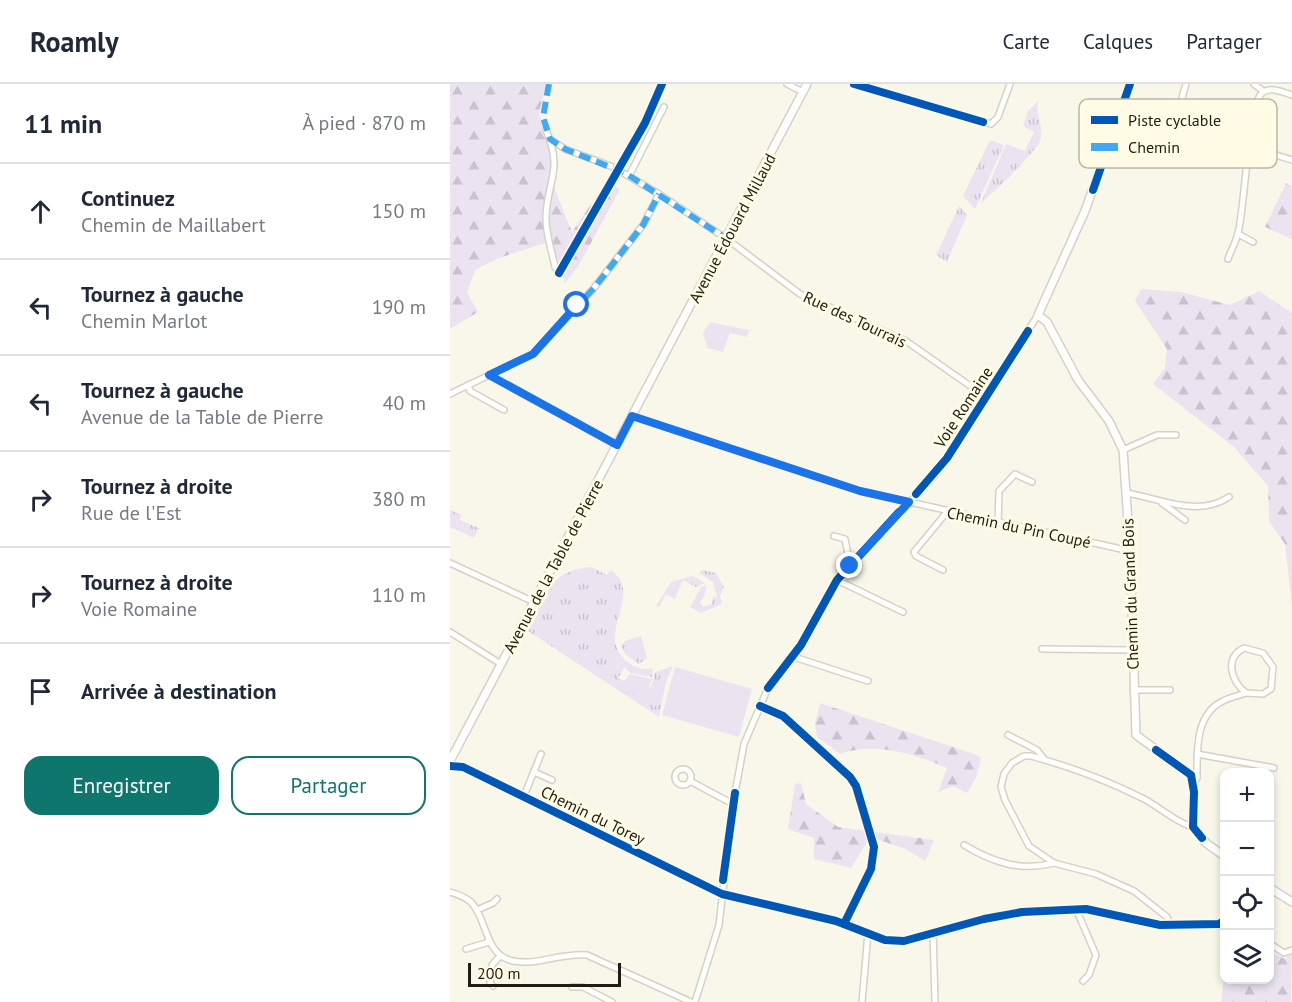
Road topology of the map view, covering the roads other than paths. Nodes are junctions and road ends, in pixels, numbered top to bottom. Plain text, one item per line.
1 (787, 84) edge
2 (807, 84) edge
3 (854, 84) edge
4 (1010, 84) edge
5 (1130, 84) edge
6 (1186, 84) edge
7 (1254, 84) edge
8 (1263, 91) junction
9 (803, 92) junction
10 (1292, 95) edge
11 (1125, 99) edge
12 (1182, 99) edge
13 (1258, 99) edge
14 (664, 107) dead end
15 (546, 130) dead end
16 (550, 140) junction
17 (1277, 155) edge
18 (1292, 160) edge
19 (1100, 168) edge
20 (1248, 168) edge
21 (627, 175) junction
22 (659, 194) junction
23 (1238, 234) junction
24 (727, 239) junction
25 (1253, 242) dead end
26 (1228, 259) dead end
27 (559, 273) dead end
28 (1038, 315) junction
29 (656, 371) joint
30 (489, 375) junction
31 (468, 385) junction
32 (450, 394) edge
33 (986, 397) junction
34 (504, 410) dead end
35 (632, 416) junction
36 (1176, 435) dead end
37 (617, 445) junction
38 (1123, 450) junction
39 (1032, 482) dead end
40 (1126, 493) junction
41 (1228, 497) dead end
42 (909, 502) junction
43 (1160, 502) junction
44 (947, 512) junction
45 (1185, 520) dead end
46 (998, 523) junction
47 (834, 536) dead end
48 (1130, 551) junction
49 (450, 563) edge
50 (850, 566) junction
51 (943, 570) dead end
52 (837, 580) junction
53 (534, 602) junction
54 (903, 612) dead end
55 (450, 632) edge
56 (1042, 649) dead end
57 (1132, 650) junction
58 (791, 656) junction
59 (501, 664) junction
60 (868, 681) dead end
61 (1133, 690) junction
62 (1170, 690) dead end
63 (1246, 693) junction
64 (760, 706) junction
65 (1008, 735) dead end
66 (542, 754) dead end
67 (1197, 754) junction
68 (1045, 760) junction
69 (450, 761) edge
70 (450, 766) edge
71 (1274, 768) dead end
72 (534, 771) junction
73 (552, 780) dead end
74 (690, 781) dead end
75 (1194, 782) junction
76 (524, 796) junction
77 (733, 804) junction
78 (1192, 827) junction
79 (964, 845) dead end
80 (1220, 853) edge
81 (1054, 863) junction
82 (450, 891) edge
83 (1274, 891) edge
84 (722, 894) junction
85 (497, 899) dead end
86 (1292, 902) edge
87 (1076, 909) junction
88 (477, 910) junction
89 (844, 924) junction
90 (1220, 924) edge
91 (1170, 925) junction
92 (933, 932) junction
93 (868, 933) junction
94 (489, 942) junction
95 (1274, 946) edge
96 (466, 949) dead end
97 (1292, 950) edge
98 (500, 956) junction
99 (1083, 981) dead end
100 (494, 986) dead end
101 (572, 987) dead end
102 (612, 1002) edge
103 (693, 1002) edge
104 (862, 1002) edge
105 (935, 1002) edge

1 - 9 street
2 - 9 street, Avenue Édouard Millaud
3 - 4 street
5 - 11 street, Voie Romaine
6 - 12 street
7 - 8 street
8 - 10 street
8 - 13 street
9 - 24 street, Avenue Édouard Millaud
14 - 21 street
15 - 16 street
16 - 21 street, Rue des Tourrais
16 - 27 street
17 - 18 street
19 - 28 street, Voie Romaine
20 - 23 street
21 - 22 street, Rue des Tourrais
22 - 24 street, Rue des Tourrais
22 - 30 street
23 - 25 street
23 - 26 street
24 - 29 street, Avenue Édouard Millaud
24 - 33 street, Rue des Tourrais
28 - 33 street, Voie Romaine
28 - 38 street, Chemin du Grand Bois
29 - 35 street, Avenue de la Table de Pierre
30 - 31 street
30 - 37 street
31 - 32 street
31 - 34 street
33 - 42 street, Voie Romaine
35 - 37 street, Avenue de la Table de Pierre
35 - 42 street, Chemin du Pin Coupé
36 - 38 street
37 - 53 street, Avenue de la Table de Pierre
38 - 40 street, Chemin du Grand Bois
39 - 46 street
40 - 43 street
40 - 48 street, Chemin du Grand Bois
41 - 43 street
42 - 44 street, Chemin du Pin Coupé
42 - 50 street, Voie Romaine
43 - 45 street
44 - 46 street, Chemin du Pin Coupé
44 - 51 street
46 - 48 street, Chemin du Pin Coupé
47 - 50 street
48 - 57 street, Chemin du Grand Bois
49 - 53 street
50 - 52 street, Voie Romaine
52 - 54 street
52 - 58 street, Voie Romaine
53 - 59 street, Avenue de la Table de Pierre
55 - 59 street
56 - 57 street
57 - 61 street, Chemin du Grand Bois
58 - 60 street
58 - 64 street, Voie Romaine
59 - 69 street, Avenue de la Table de Pierre
61 - 62 street
61 - 75 street, Chemin du Grand Bois
63 - 63 street
63 - 67 street
64 - 77 street, Voie Romaine
64 - 89 street
65 - 68 street
66 - 72 street
67 - 71 street
67 - 75 street
68 - 78 street
68 - 81 street
70 - 76 street, Chemin du Torey
72 - 73 street
72 - 76 street
74 - 77 street
75 - 78 street
76 - 84 street, Chemin du Torey
77 - 84 street, Voie Romaine
78 - 80 street
79 - 81 street
81 - 91 street
82 - 88 street
83 - 86 street
84 - 89 street, Chemin du Torey
84 - 103 street, Voie Romaine
85 - 88 street
87 - 91 street, Chemin du Torey
87 - 92 street, Chemin du Torey
87 - 99 street
88 - 94 street
89 - 93 street, Chemin du Torey
90 - 91 street, Chemin du Torey
92 - 93 street, Chemin du Torey
92 - 105 street
93 - 104 street
94 - 96 street
94 - 98 street
95 - 97 street
98 - 100 street
98 - 103 street
101 - 102 street

